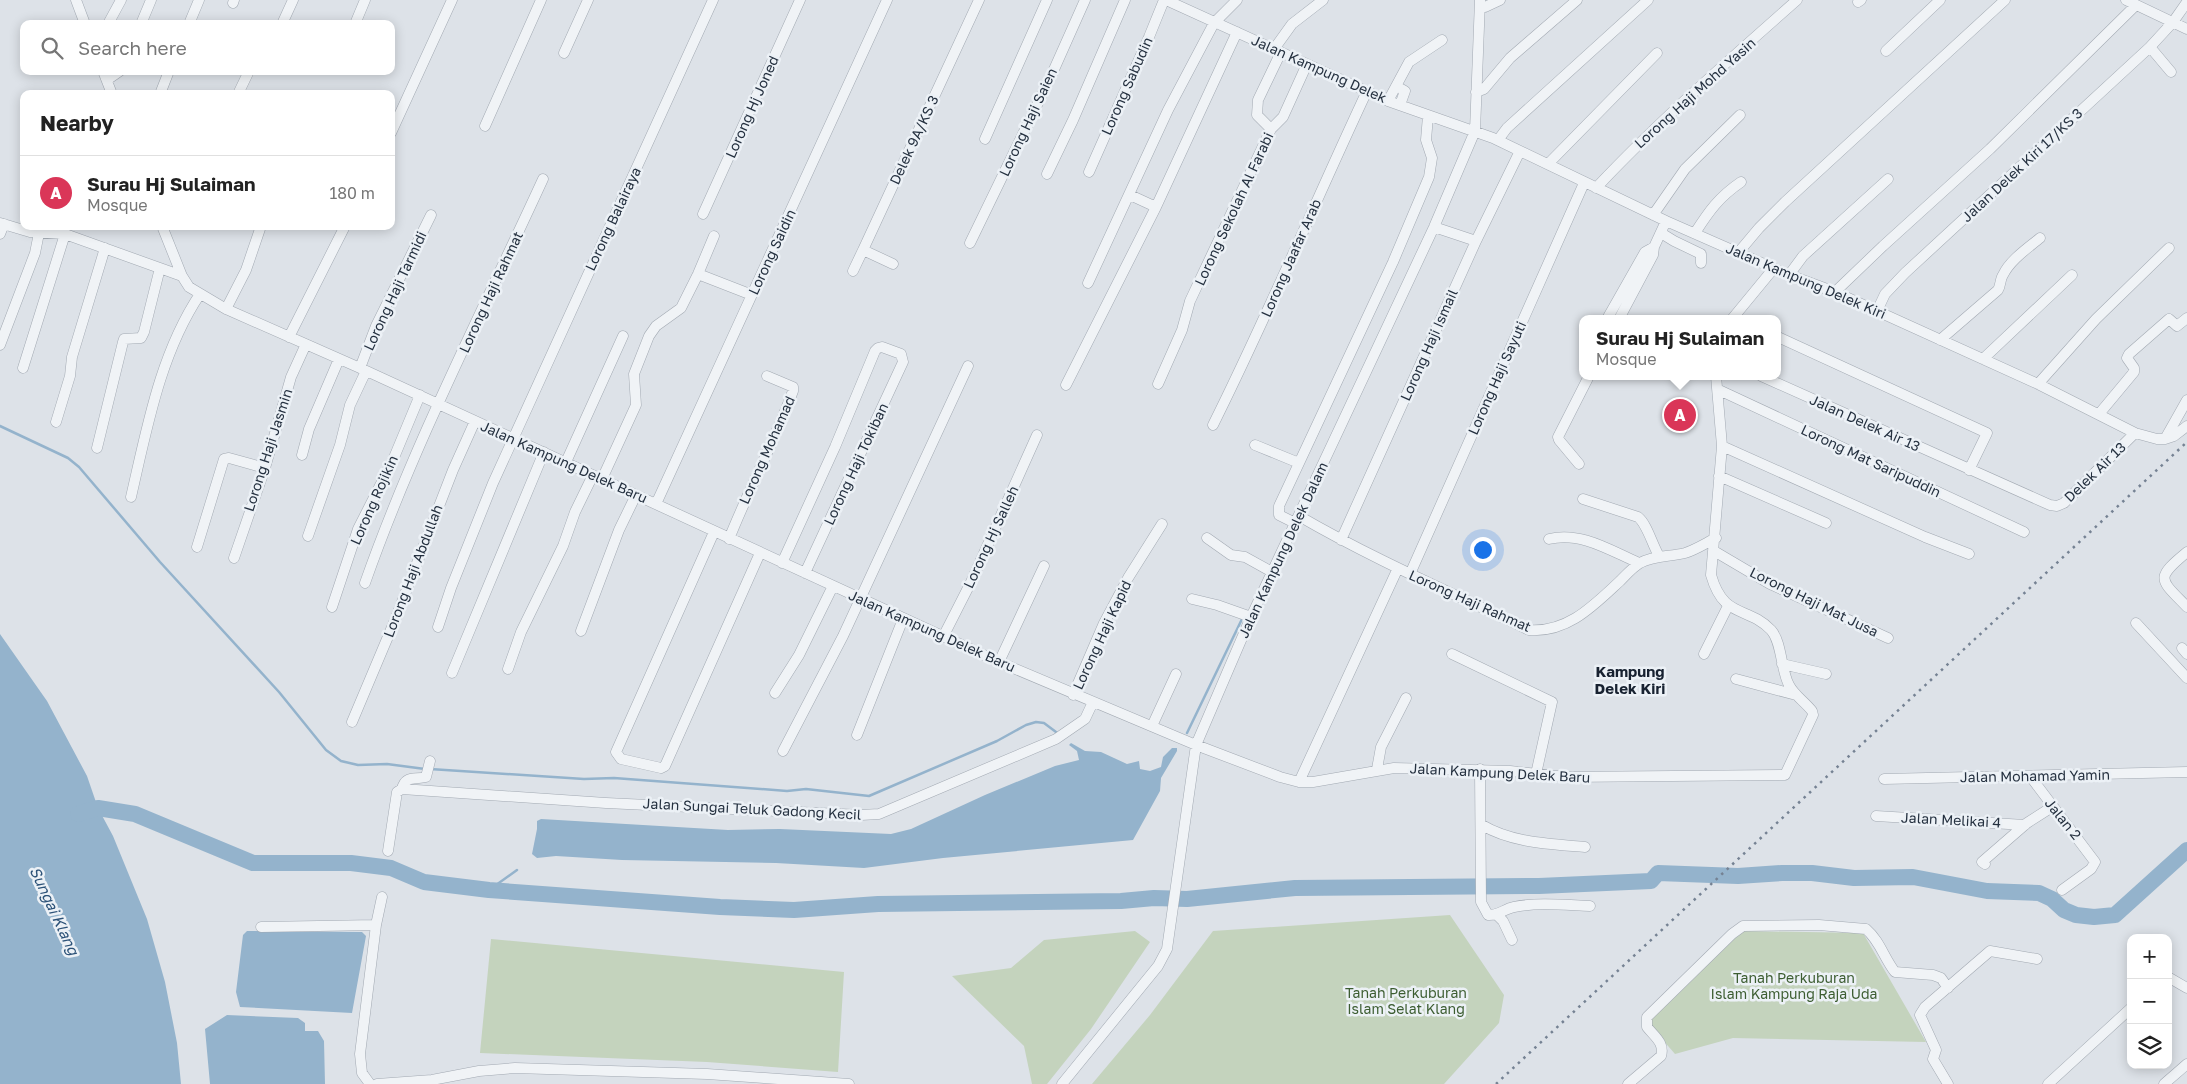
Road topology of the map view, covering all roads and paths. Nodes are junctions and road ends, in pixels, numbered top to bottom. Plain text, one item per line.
1 (76, 0) edge
2 (121, 0) edge
3 (150, 0) edge
4 (199, 0) edge
5 (293, 0) edge
6 (365, 0) edge
7 (452, 0) edge
8 (540, 0) edge
9 (588, 0) edge
10 (713, 0) edge
11 (800, 0) edge
12 (888, 0) edge
13 (979, 0) edge
14 (1047, 0) edge
15 (1085, 0) edge
16 (1125, 0) edge
17 (1165, 0) edge
18 (1237, 0) edge
19 (1323, 0) edge
20 (1500, 0) edge
21 (1578, 0) edge
22 (1648, 0) edge
23 (1797, 0) edge
24 (1940, 0) edge
25 (2005, 0) edge
26 (2126, 0) edge
27 (2187, 2) edge
28 (1480, 3) edge
29 (2142, 4) edge
30 (84, 20) edge
31 (110, 20) edge
32 (142, 20) edge
33 (192, 20) edge
34 (284, 20) edge
35 (357, 20) edge
36 (2173, 22) junction
37 (1214, 23) junction
38 (2187, 29) edge
39 (1237, 32) junction
40 (1442, 40) dead end
41 (2150, 47) junction
42 (1278, 51) junction
43 (1886, 51) dead end
44 (564, 53) dead end
45 (1657, 53) dead end
46 (1307, 64) junction
47 (2171, 72) dead end
48 (167, 75) edge
49 (247, 75) edge
50 (105, 76) edge
51 (1396, 86) junction
52 (110, 90) edge
53 (162, 90) edge
54 (240, 90) edge
55 (1367, 91) junction
56 (1476, 92) junction
57 (1388, 101) junction
58 (1400, 105) junction
59 (1740, 115) dead end
60 (1428, 116) junction
61 (395, 124) edge
62 (485, 126) dead end
63 (1271, 129) junction
64 (1475, 131) junction
65 (985, 139) dead end
66 (1498, 140) junction
67 (1520, 151) junction
68 (1548, 164) junction
69 (1089, 172) dead end
70 (1047, 174) dead end
71 (543, 179) dead end
72 (1888, 179) dead end
73 (1741, 182) dead end
74 (1584, 183) junction
75 (1596, 188) junction
76 (1130, 195) junction
77 (1156, 207) junction
78 (703, 214) dead end
79 (431, 215) dead end
80 (1653, 215) junction
81 (1666, 221) junction
82 (1, 227) edge
83 (1434, 227) junction
84 (164, 230) edge
85 (260, 230) edge
86 (343, 230) edge
87 (71, 232) edge
88 (38, 233) junction
89 (1661, 233) junction
90 (1695, 233) junction
91 (714, 236) dead end
92 (2040, 238) dead end
93 (1476, 241) junction
94 (970, 243) dead end
95 (105, 248) junction
96 (2169, 248) dead end
97 (1649, 249) junction
98 (863, 250) junction
99 (1738, 253) junction
100 (1701, 263) dead end
101 (893, 264) dead end
102 (160, 268) junction
103 (1774, 268) junction
104 (854, 271) dead end
105 (698, 274) junction
106 (1789, 275) junction
107 (2072, 275) dead end
108 (182, 276) junction
109 (1088, 283) dead end
110 (1834, 292) junction
111 (200, 294) junction
112 (752, 295) junction
113 (1881, 302) junction
114 (226, 309) junction
115 (1609, 315) edge
116 (1621, 315) edge
117 (1736, 315) edge
118 (2187, 318) edge
119 (623, 336) dead end
120 (289, 337) junction
121 (1781, 339) edge
122 (1940, 340) junction
123 (306, 344) junction
124 (0, 345) edge
125 (339, 359) junction
126 (1982, 359) junction
127 (968, 366) dead end
128 (23, 368) dead end
129 (363, 369) junction
130 (768, 376) dead end
131 (1587, 380) edge
132 (1717, 380) edge
133 (1770, 380) edge
134 (1158, 384) dead end
135 (2038, 384) junction
136 (1066, 385) dead end
137 (1719, 390) junction
138 (420, 395) junction
139 (2187, 400) edge
140 (439, 404) junction
141 (2099, 414) junction
142 (56, 422) dead end
143 (475, 422) junction
144 (1213, 424) dead end
145 (2187, 426) edge
146 (2135, 434) junction
147 (1037, 435) dead end
148 (513, 438) junction
149 (2165, 439) junction
150 (1255, 446) dead end
151 (1722, 446) junction
152 (97, 448) dead end
153 (544, 452) junction
154 (302, 455) dead end
155 (566, 462) junction
156 (1299, 464) junction
157 (1579, 464) dead end
158 (266, 468) junction
159 (1969, 470) junction
160 (1719, 476) junction
161 (597, 477) junction
162 (636, 495) junction
163 (131, 497) dead end
164 (1583, 499) dead end
165 (656, 504) junction
166 (1293, 520) junction
167 (1826, 523) dead end
168 (1162, 524) dead end
169 (714, 532) junction
170 (2024, 532) dead end
171 (308, 536) dead end
172 (1207, 538) dead end
173 (1716, 538) junction
174 (729, 539) junction
175 (1549, 539) dead end
176 (1341, 540) junction
177 (198, 547) dead end
178 (1714, 551) junction
179 (2187, 552) edge
180 (760, 553) junction
181 (1969, 554) dead end
182 (1659, 556) junction
183 (234, 558) dead end
184 (782, 563) junction
185 (1639, 563) junction
186 (1044, 566) dead end
187 (1398, 568) junction
188 (1272, 572) junction
189 (805, 574) junction
190 (1410, 574) junction
191 (365, 583) dead end
192 (833, 586) junction
193 (860, 598) junction
194 (1192, 599) dead end
195 (332, 606) dead end
196 (1728, 606) junction
197 (2187, 607) edge
198 (1242, 614) junction
199 (903, 619) junction
200 (2136, 623) dead end
201 (438, 627) dead end
202 (581, 630) dead end
203 (943, 637) junction
204 (1888, 638) dead end
205 (1452, 654) dead end
206 (1704, 654) dead end
207 (999, 662) junction
208 (1782, 664) junction
209 (508, 669) dead end
210 (452, 672) dead end
211 (1176, 674) dead end
212 (1826, 674) dead end
213 (2187, 678) edge
214 (1736, 680) dead end
215 (775, 693) dead end
216 (1073, 694) junction
217 (1796, 694) junction
218 (1406, 698) dead end
219 (1093, 702) junction
220 (352, 722) dead end
221 (1152, 726) junction
222 (857, 735) dead end
223 (1196, 745) junction
224 (783, 751) dead end
225 (430, 760) dead end
226 (1377, 769) junction
227 (1480, 769) junction
228 (2187, 772) edge
229 (1536, 774) junction
230 (2030, 776) junction
231 (1884, 779) dead end
232 (1299, 782) junction
233 (406, 788) junction
234 (2052, 807) junction
235 (1876, 816) dead end
236 (1482, 825) junction
237 (2025, 825) junction
238 (1585, 846) dead end
239 (388, 851) dead end
240 (1985, 864) dead end
241 (2062, 890) dead end
242 (382, 897) dead end
243 (1590, 906) dead end
244 (1497, 915) junction
245 (376, 925) junction
246 (261, 927) dead end
247 (1512, 940) dead end
248 (2036, 959) dead end
249 (2171, 979) edge
250 (1948, 988) junction
251 (2187, 988) edge
252 (2127, 1012) edge
253 (2187, 1064) edge
254 (451, 1080) edge
255 (1641, 1080) edge
256 (778, 1081) edge
257 (370, 1084) edge
258 (377, 1084) edge
259 (849, 1084) edge
260 (1062, 1084) edge
261 (1628, 1084) edge
262 (1948, 1084) edge
263 (2048, 1084) edge
264 (2164, 1084) edge

1 - 30 street
2 - 31 street
3 - 32 street
4 - 33 street
5 - 34 street
6 - 35 street
7 - 61 street
8 - 62 street
9 - 44 street
10 - 148 street, Lorong Balairaya
11 - 78 street, Lorong Hj Joned
12 - 112 street, Lorong Saidin
13 - 98 street, Delek 9A/KS 3
14 - 65 street
15 - 94 street, Lorong Haji Saien
16 - 70 street
17 - 37 street, Jalan Kampung Delek
17 - 69 street, Lorong Sabudin
18 - 37 street
19 - 42 street
20 - 28 street
21 - 56 street
22 - 66 street
23 - 75 street, Lorong Haji Mohd Yasin
24 - 43 street
25 - 99 street
26 - 29 street
27 - 36 street, Jalan Delek Kiri 17/KS 3
28 - 56 street, Jalan Kampung Delek Dalam
29 - 36 street
29 - 110 street
36 - 38 street
36 - 41 street, Jalan Delek Kiri 17/KS 3
37 - 39 street, Jalan Kampung Delek
37 - 76 street
39 - 42 street, Jalan Kampung Delek
39 - 77 street
40 - 51 street
41 - 47 street
41 - 113 street, Jalan Delek Kiri 17/KS 3
42 - 46 street, Jalan Kampung Delek
42 - 63 street
45 - 68 street
46 - 55 street, Jalan Kampung Delek
46 - 63 street, Lorong Sekolah Al Farabi
48 - 53 street
49 - 54 street
50 - 52 street
51 - 57 street
51 - 58 street
55 - 57 street, Jalan Kampung Delek
55 - 144 street, Lorong Jaafar Arab
56 - 64 street, Jalan Kampung Delek Dalam
57 - 58 street, Jalan Kampung Delek
58 - 60 street, Jalan Kampung Delek
59 - 80 street
60 - 64 street, Jalan Kampung Delek
60 - 156 street
63 - 134 street, Lorong Sekolah Al Farabi
64 - 66 street, Jalan Kampung Delek Kiri
64 - 83 street, Jalan Kampung Delek Dalam
66 - 67 street, Jalan Kampung Delek Kiri
67 - 68 street, Jalan Kampung Delek Kiri
67 - 93 street, Lorong Haji Ismail
68 - 74 street, Jalan Kampung Delek Kiri
71 - 140 street, Lorong Haji Rahmat
72 - 106 street
73 - 90 street
74 - 75 street, Jalan Kampung Delek Kiri
74 - 190 street, Lorong Haji Sayuti
75 - 80 street, Jalan Kampung Delek Kiri
76 - 77 street
76 - 109 street
77 - 136 street
79 - 129 street, Lorong Haji Tarmidi
80 - 81 street, Jalan Kampung Delek Kiri
81 - 89 street
81 - 90 street, Jalan Kampung Delek Kiri
82 - 88 street
83 - 93 street
83 - 166 street, Jalan Kampung Delek Dalam
84 - 108 street, Jalan Kampung Delek Baru
85 - 114 street
86 - 120 street
87 - 88 street
87 - 95 street
87 - 128 street
88 - 124 street
89 - 97 street
89 - 100 street
90 - 99 street, Jalan Kampung Delek Kiri
91 - 105 street
92 - 122 street
93 - 176 street, Lorong Haji Ismail
95 - 102 street
95 - 142 street
96 - 135 street
97 - 115 street
97 - 116 street
98 - 101 street
98 - 104 street, Delek 9A/KS 3
99 - 103 street, Jalan Kampung Delek Kiri
102 - 108 street
102 - 152 street
103 - 106 street, Jalan Kampung Delek Kiri
103 - 117 street
105 - 112 street
105 - 161 street
106 - 110 street, Jalan Kampung Delek Kiri
107 - 126 street
108 - 111 street, Jalan Kampung Delek Baru
110 - 113 street, Jalan Kampung Delek Kiri
111 - 114 street, Jalan Kampung Delek Baru
111 - 163 street
112 - 165 street, Lorong Saidin
113 - 122 street, Jalan Kampung Delek Kiri
114 - 120 street, Jalan Kampung Delek Baru
118 - 141 street
119 - 155 street
120 - 123 street, Jalan Kampung Delek Baru
121 - 159 street
122 - 126 street, Jalan Kampung Delek Kiri
123 - 125 street, Jalan Kampung Delek Baru
123 - 158 street, Lorong Haji Jasmin
125 - 129 street, Jalan Kampung Delek Baru
125 - 154 street
126 - 135 street, Jalan Kampung Delek Kiri
127 - 193 street
129 - 138 street, Jalan Kampung Delek Baru
129 - 171 street, Lorong Haji Tarmidi
130 - 174 street, Lorong Mohamad
131 - 157 street
132 - 137 street
133 - 159 street, Jalan Delek Air 13
135 - 141 street, Jalan Kampung Delek Kiri
137 - 151 street
137 - 170 street, Lorong Mat Saripuddin
138 - 140 street, Jalan Kampung Delek Baru
138 - 195 street, Lorong Rojikin
139 - 149 street
140 - 143 street, Jalan Kampung Delek Baru
140 - 191 street, Lorong Haji Rahmat
141 - 146 street, Jalan Kampung Delek Kiri
143 - 148 street, Jalan Kampung Delek Baru
143 - 220 street, Lorong Haji Abdullah
145 - 149 street
146 - 149 street
146 - 159 street, Delek Air 13
147 - 203 street, Lorong Hj Salleh
148 - 153 street, Jalan Kampung Delek Baru
148 - 201 street, Lorong Balairaya
150 - 156 street
151 - 160 street
151 - 181 street
153 - 155 street, Jalan Kampung Delek Baru
153 - 210 street
155 - 161 street, Jalan Kampung Delek Baru
156 - 166 street
158 - 177 street
158 - 183 street, Lorong Haji Jasmin
160 - 167 street
160 - 173 street
161 - 162 street, Jalan Kampung Delek Baru
161 - 209 street
162 - 165 street, Jalan Kampung Delek Baru
162 - 202 street
164 - 182 street
165 - 169 street, Jalan Kampung Delek Baru
166 - 176 street, Lorong Haji Rahmat
166 - 188 street, Jalan Kampung Delek Dalam
168 - 216 street, Lorong Haji Kapid
169 - 174 street, Jalan Kampung Delek Baru
169 - 180 street
172 - 188 street
173 - 178 street
173 - 182 street, Lorong Haji Rahmat
174 - 180 street, Jalan Kampung Delek Baru
175 - 185 street
176 - 187 street, Lorong Haji Rahmat
178 - 196 street
178 - 204 street, Lorong Haji Mat Jusa
179 - 197 street
180 - 184 street, Jalan Kampung Delek Baru
182 - 185 street, Lorong Haji Rahmat
184 - 189 street, Jalan Kampung Delek Baru
184 - 189 street, Lorong Haji Tokiban
185 - 190 street, Lorong Haji Rahmat
186 - 207 street
187 - 190 street, Lorong Haji Rahmat
187 - 232 street
188 - 198 street, Jalan Kampung Delek Dalam
189 - 192 street, Jalan Kampung Delek Baru
192 - 193 street, Jalan Kampung Delek Baru
192 - 215 street
193 - 199 street, Jalan Kampung Delek Baru
193 - 224 street
194 - 198 street
196 - 206 street
196 - 208 street
198 - 223 street, Jalan Kampung Delek Dalam
199 - 203 street, Jalan Kampung Delek Baru
199 - 222 street
200 - 213 street
203 - 207 street, Jalan Kampung Delek Baru
205 - 229 street
207 - 216 street, Jalan Kampung Delek Baru
208 - 212 street
208 - 217 street
211 - 221 street
214 - 217 street
216 - 219 street, Jalan Kampung Delek Baru
217 - 229 street, Jalan Kampung Delek Baru
218 - 226 street
219 - 221 street, Jalan Kampung Delek Baru
219 - 233 street, Jalan Sungai Teluk Gadong Kecil
221 - 223 street, Jalan Kampung Delek Baru
223 - 232 street, Jalan Kampung Delek Baru
223 - 260 street, Jalan Kampung Delek Dalam
225 - 233 street
226 - 227 street, Jalan Kampung Delek Baru
226 - 232 street, Jalan Kampung Delek Baru
227 - 229 street, Jalan Kampung Delek Baru
227 - 236 street
228 - 230 street, Jalan Mohamad Yamin
230 - 231 street, Jalan Mohamad Yamin
230 - 234 street, Jalan 2
233 - 239 street
234 - 237 street
234 - 241 street, Jalan 2
235 - 237 street, Jalan Melikai 4
236 - 238 street
236 - 244 street
237 - 240 street
242 - 245 street
243 - 244 street
244 - 247 street
245 - 246 street
245 - 257 street
248 - 250 street
249 - 251 street
250 - 255 street
250 - 262 street
252 - 263 street
253 - 264 street
254 - 256 street
254 - 258 street
255 - 261 street
256 - 259 street

